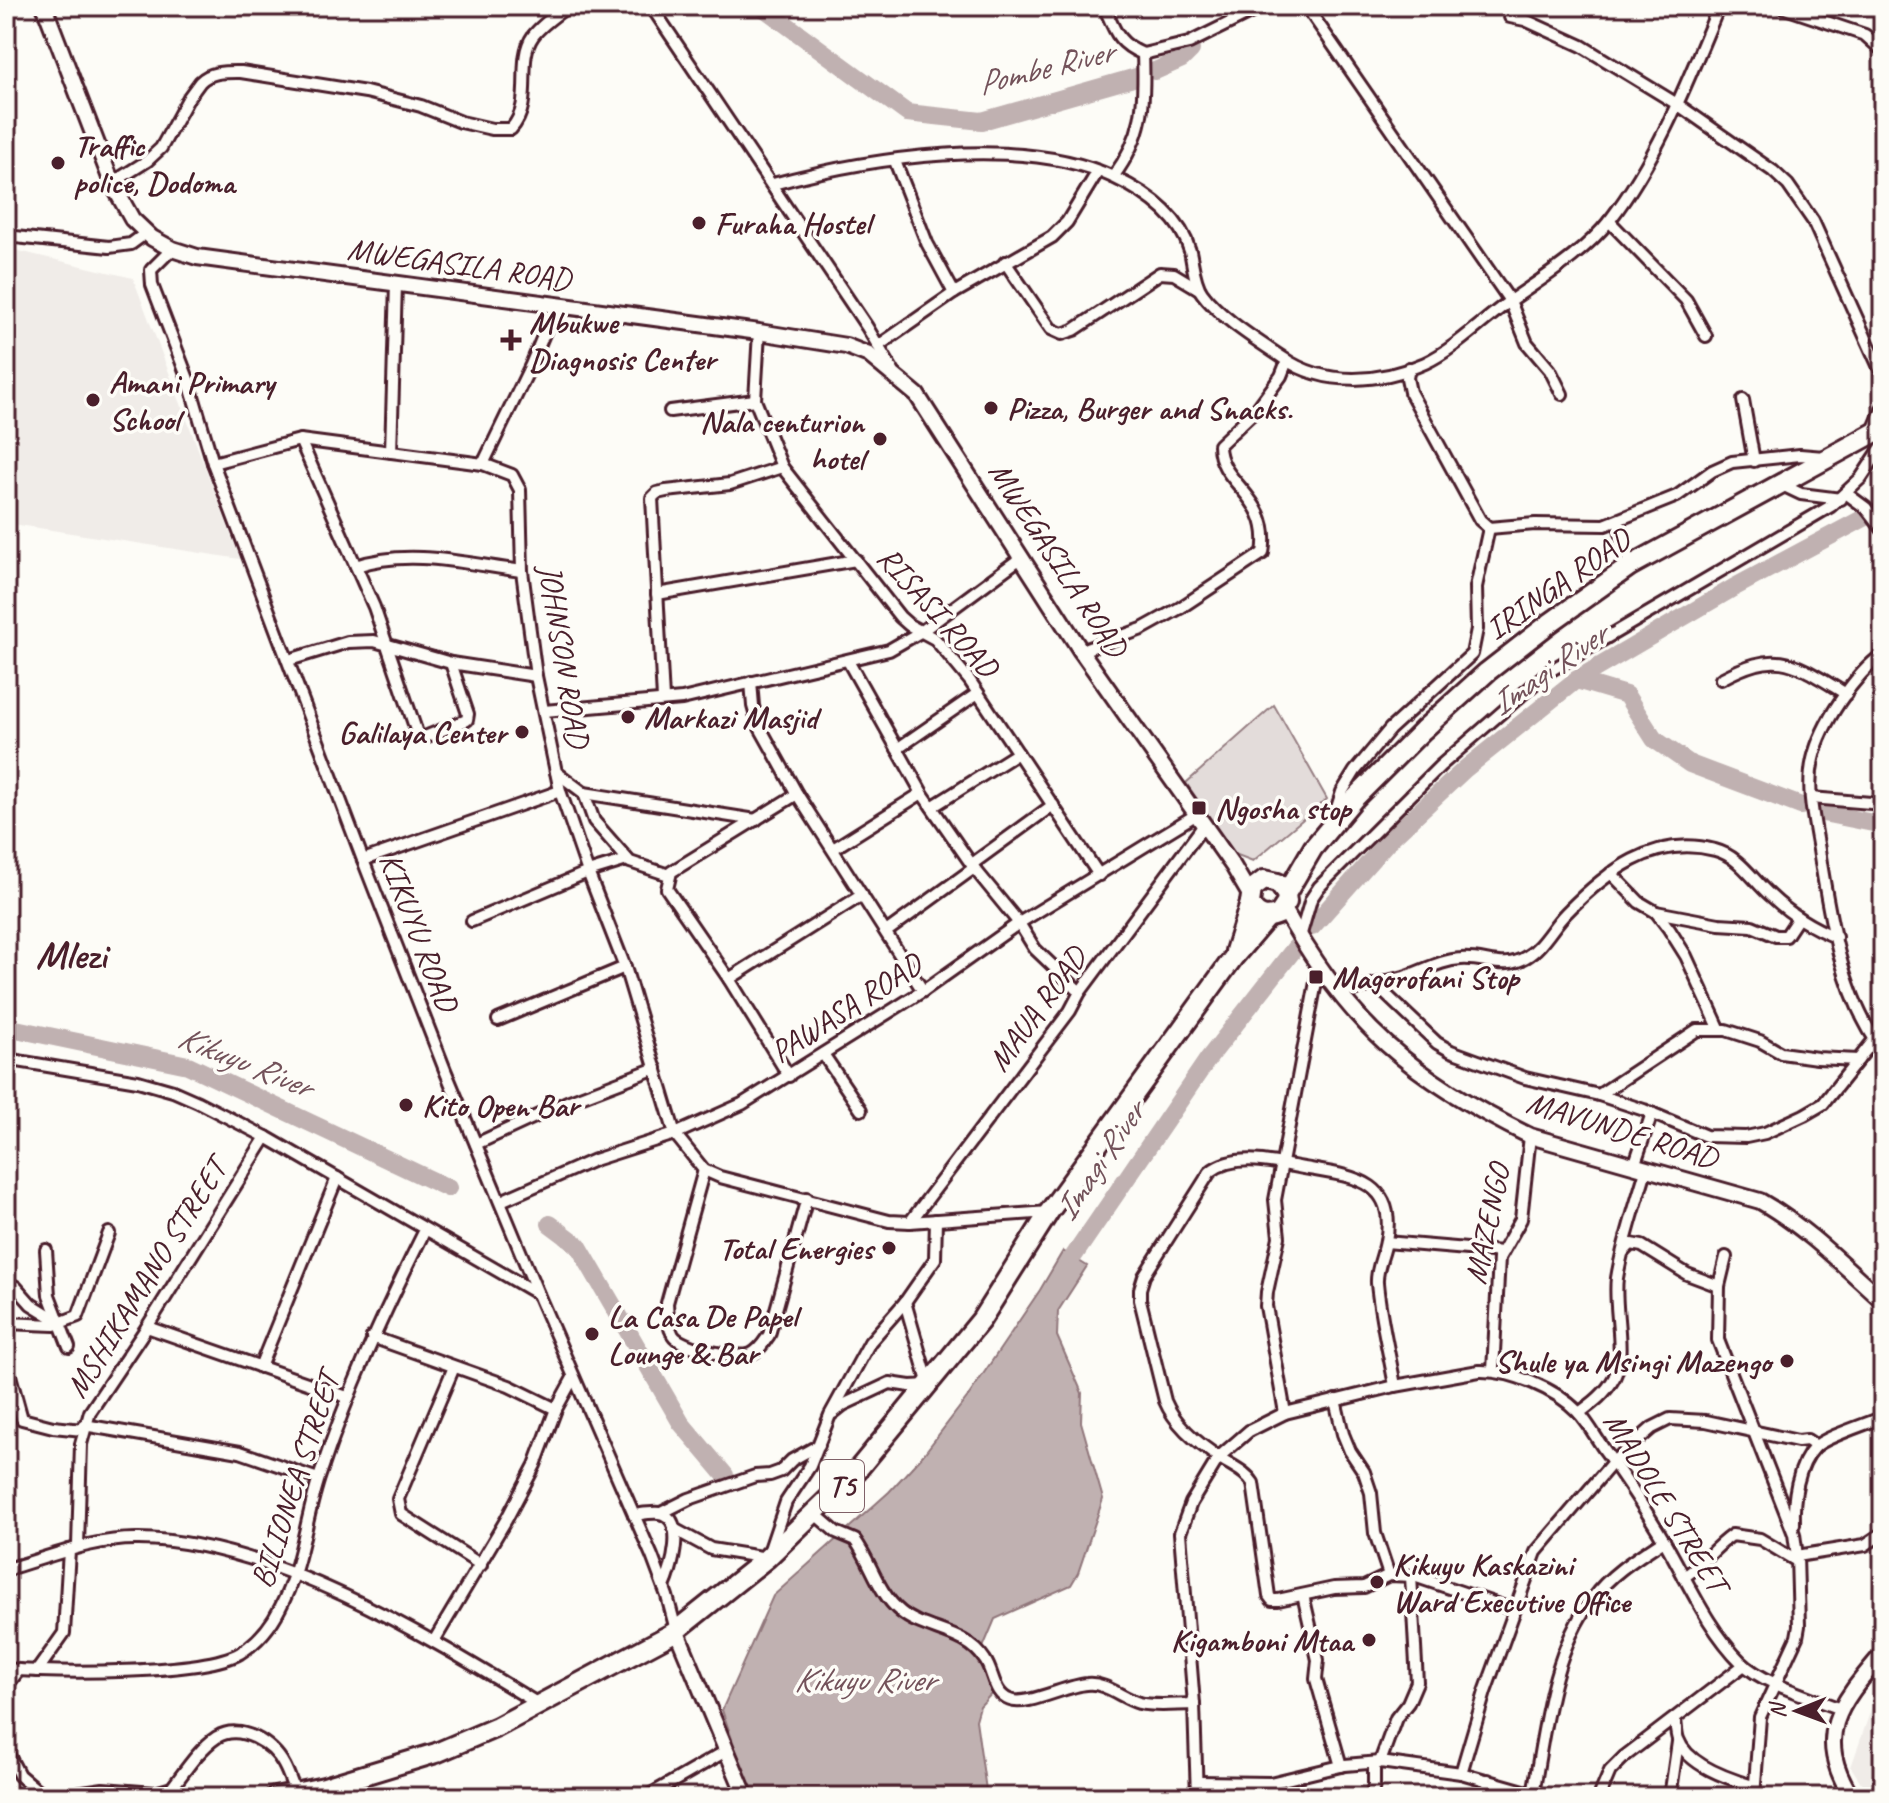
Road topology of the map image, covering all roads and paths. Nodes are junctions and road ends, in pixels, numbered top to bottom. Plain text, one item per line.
1 (44, 6) edge
2 (568, 6) edge
3 (651, 6) edge
4 (1104, 6) edge
5 (1264, 6) edge
6 (1306, 6) edge
7 (1719, 6) edge
8 (1779, 6) edge
9 (1510, 17) dead end
10 (1883, 51) edge
11 (1143, 54) junction
12 (1677, 104) junction
13 (895, 161) junction
14 (1098, 171) junction
15 (1113, 177) junction
16 (112, 183) junction
17 (773, 184) junction
18 (1609, 221) junction
19 (146, 233) junction
20 (6, 236) edge
21 (172, 249) junction
22 (1005, 262) junction
23 (396, 284) junction
24 (1199, 289) junction
25 (954, 293) junction
26 (1510, 301) junction
27 (556, 305) junction
28 (759, 332) junction
29 (1706, 336) dead end
30 (878, 346) junction
31 (1287, 361) junction
32 (1409, 368) junction
33 (894, 373) junction
34 (1883, 376) edge
35 (1562, 394) dead end
36 (755, 400) junction
37 (1743, 400) dead end
38 (1883, 407) edge
39 (670, 411) dead end
40 (1879, 435) edge
41 (300, 440) junction
42 (391, 452) junction
43 (1826, 457) junction
44 (1754, 461) junction
45 (213, 463) junction
46 (483, 464) junction
47 (782, 467) junction
48 (1778, 483) junction
49 (1844, 496) junction
50 (1618, 521) junction
51 (1489, 528) junction
52 (1883, 530) edge
53 (1022, 557) junction
54 (856, 560) junction
55 (356, 566) junction
56 (1630, 566) junction
57 (522, 571) junction
58 (657, 594) junction
59 (922, 631) junction
60 (388, 647) junction
61 (1081, 651) junction
62 (1883, 654) edge
63 (289, 660) junction
64 (848, 661) junction
65 (451, 663) junction
66 (536, 676) junction
67 (1721, 679) dead end
68 (751, 682) junction
69 (978, 693) junction
70 (1846, 694) junction
71 (663, 699) junction
72 (544, 711) junction
73 (897, 749) junction
74 (1018, 753) junction
75 (556, 772) junction
76 (560, 791) junction
77 (584, 793) junction
78 (922, 793) junction
79 (797, 794) junction
80 (1811, 798) junction
81 (1883, 804) edge
82 (1053, 805) junction
83 (932, 807) junction
84 (756, 820) junction
85 (1200, 820) junction
86 (1330, 826) junction
87 (1313, 848) junction
88 (833, 849) junction
89 (363, 860) junction
90 (627, 860) junction
91 (973, 866) junction
92 (1233, 866) junction
93 (588, 872) junction
94 (1611, 873) junction
95 (669, 875) junction
96 (1099, 875) junction
97 (1268, 880) junction
98 (862, 895) junction
99 (1250, 899) junction
100 (1278, 909) junction
101 (1656, 912) junction
102 (1798, 918) junction
103 (472, 921) dead end
104 (1019, 923) junction
105 (886, 932) junction
106 (1836, 937) junction
107 (1300, 938) junction
108 (1233, 958) junction
109 (1319, 966) junction
110 (625, 967) junction
111 (729, 979) junction
112 (1375, 984) junction
113 (923, 991) junction
114 (1080, 992) junction
115 (1339, 993) junction
116 (498, 1020) dead end
117 (1720, 1030) junction
118 (1874, 1040) junction
119 (1883, 1051) edge
120 (823, 1054) junction
121 (6, 1059) edge
122 (1858, 1060) junction
123 (656, 1068) junction
124 (789, 1076) junction
125 (1599, 1095) junction
126 (861, 1110) dead end
127 (1652, 1113) junction
128 (675, 1134) junction
129 (1530, 1136) junction
130 (266, 1137) junction
131 (476, 1144) junction
132 (1282, 1164) junction
133 (1640, 1168) junction
134 (704, 1170) junction
135 (337, 1178) junction
136 (807, 1198) junction
137 (501, 1201) junction
138 (1049, 1212) junction
139 (936, 1220) junction
140 (910, 1222) junction
141 (425, 1230) junction
142 (109, 1233) dead end
143 (1386, 1242) junction
144 (46, 1250) dead end
145 (1502, 1252) junction
146 (1622, 1253) junction
147 (1726, 1257) dead end
148 (6, 1282) edge
149 (1719, 1286) junction
150 (538, 1294) junction
151 (1883, 1301) edge
152 (905, 1302) junction
153 (60, 1322) junction
154 (6, 1323) edge
155 (147, 1327) junction
156 (372, 1337) junction
157 (69, 1347) dead end
158 (6, 1361) edge
159 (260, 1367) junction
160 (454, 1367) junction
161 (1493, 1371) junction
162 (573, 1378) junction
163 (929, 1385) junction
164 (1395, 1386) junction
165 (347, 1397) junction
166 (1335, 1400) junction
167 (556, 1409) junction
168 (1285, 1413) junction
169 (1579, 1413) junction
170 (830, 1415) junction
171 (1883, 1417) edge
172 (84, 1427) junction
173 (1755, 1432) junction
174 (819, 1445) junction
175 (1816, 1446) junction
176 (1219, 1457) junction
177 (1613, 1462) junction
178 (318, 1479) junction
179 (661, 1513) junction
180 (815, 1514) junction
181 (634, 1515) junction
182 (674, 1529) junction
183 (1883, 1533) edge
184 (1794, 1534) junction
185 (1664, 1540) junction
186 (74, 1548) junction
187 (767, 1558) junction
188 (1796, 1558) junction
189 (481, 1565) junction
190 (6, 1572) edge
191 (294, 1575) junction
192 (1389, 1575) junction
193 (1411, 1576) junction
194 (1684, 1577) junction
195 (664, 1587) junction
196 (1303, 1595) junction
197 (1514, 1610) junction
198 (676, 1630) junction
199 (434, 1641) junction
200 (1883, 1653) edge
201 (1744, 1665) junction
202 (6, 1669) edge
203 (19, 1670) junction
204 (37, 1671) junction
205 (1774, 1682) junction
206 (6, 1687) edge
207 (1194, 1704) junction
208 (540, 1705) junction
209 (1840, 1709) junction
210 (1675, 1720) junction
211 (1678, 1742) junction
212 (6, 1750) edge
213 (726, 1751) junction
214 (1380, 1762) junction
215 (1341, 1766) junction
216 (1461, 1773) junction
217 (1488, 1780) junction
218 (1198, 1782) junction
219 (1270, 1783) junction
220 (172, 1788) junction
221 (1753, 1791) edge
222 (296, 1794) junction
223 (1533, 1794) junction
224 (6, 1795) edge
225 (44, 1796) edge
226 (186, 1797) edge
227 (275, 1797) edge
228 (646, 1797) edge
229 (746, 1797) edge
230 (1197, 1797) edge
231 (1270, 1797) edge
232 (1371, 1797) edge
233 (1489, 1797) edge
234 (1545, 1797) edge
235 (1599, 1797) edge
236 (1670, 1797) edge
237 (1852, 1797) edge

1 - 16 street, MWEGASILA ROAD
2 - 16 street
3 - 17 street
4 - 11 street
5 - 11 street
6 - 26 street
7 - 12 street
8 - 10 street
9 - 12 street
11 - 15 street
12 - 18 street
12 - 34 street
13 - 14 street
13 - 17 street
13 - 25 street
14 - 15 street
14 - 22 street
15 - 24 street
16 - 19 street, MWEGASILA ROAD
17 - 30 street
18 - 26 street
18 - 29 street
19 - 20 street
19 - 21 street, MWEGASILA ROAD
21 - 23 street, MWEGASILA ROAD
21 - 45 street, KIKUYU ROAD
22 - 24 street
22 - 25 street
23 - 27 street, MWEGASILA ROAD
23 - 42 street
24 - 31 street
25 - 30 street
26 - 32 street
26 - 35 street
27 - 28 street, MWEGASILA ROAD
27 - 46 street
28 - 33 street, MWEGASILA ROAD
28 - 36 street, RISASI ROAD
30 - 33 street
31 - 32 street
31 - 61 street
32 - 51 street
33 - 53 street, MWEGASILA ROAD
36 - 39 street
36 - 47 street, RISASI ROAD
37 - 44 street
38 - 40 street
40 - 43 highway, IRINGA ROAD / T5
40 - 49 street
41 - 42 street, JOHNSON ROAD
41 - 45 street, JOHNSON ROAD
41 - 55 street
42 - 46 street, JOHNSON ROAD
43 - 44 street
43 - 48 highway, IRINGA ROAD / T5
44 - 50 street
45 - 63 street, KIKUYU ROAD
46 - 57 street, JOHNSON ROAD
47 - 54 street, RISASI ROAD
47 - 58 street
48 - 49 street
48 - 56 highway, IRINGA ROAD / T5
49 - 52 street
49 - 107 street
50 - 51 street
50 - 56 street
51 - 86 street
53 - 59 street
53 - 61 street, MWEGASILA ROAD
54 - 58 street
54 - 59 street, RISASI ROAD
55 - 57 street
55 - 60 street
56 - 86 highway, IRINGA ROAD / T5
57 - 66 street, JOHNSON ROAD
58 - 71 street
59 - 64 street
59 - 69 street, RISASI ROAD
60 - 63 street
60 - 65 street
60 - 65 street
61 - 85 street, MWEGASILA ROAD
62 - 70 street
63 - 89 street, KIKUYU ROAD
64 - 68 street
64 - 73 street, MAUA ROAD
65 - 66 street
66 - 72 street, JOHNSON ROAD
67 - 70 street
68 - 71 street
68 - 79 street
69 - 73 street
69 - 74 street, RISASI ROAD
70 - 80 street
71 - 72 street
72 - 75 street, JOHNSON ROAD
73 - 78 street, MAUA ROAD
74 - 82 street, RISASI ROAD
74 - 83 street
75 - 76 street, JOHNSON ROAD
75 - 77 street
76 - 89 street
76 - 93 street, JOHNSON ROAD
77 - 84 street
77 - 90 street
78 - 83 street, MAUA ROAD
78 - 88 street
79 - 84 street
79 - 88 street
80 - 81 street
80 - 106 street
82 - 91 street
82 - 96 street, RISASI ROAD
83 - 91 street, MAUA ROAD
84 - 95 street
85 - 92 street, MWEGASILA ROAD
85 - 96 street, PAWASA ROAD
85 - 114 street, MAUA ROAD
86 - 87 highway, IRINGA ROAD / T5
87 - 97 highway, T5
87 - 100 highway, T5
88 - 98 street
89 - 131 street, KIKUYU ROAD
90 - 93 street
90 - 95 street
91 - 104 street, MAUA ROAD
91 - 105 street
92 - 97 street
92 - 99 street, MWEGASILA ROAD
93 - 103 street
93 - 110 street, JOHNSON ROAD
94 - 101 street
94 - 102 street
94 - 112 street
95 - 111 street
96 - 104 street, PAWASA ROAD
97 - 99 highway, T5
97 - 100 highway
98 - 105 street
98 - 111 street
99 - 100 highway
99 - 108 highway, T5
100 - 107 street, MAVUNDE ROAD
100 - 108 highway, T5
101 - 102 street
101 - 117 street
102 - 106 street
104 - 113 street, PAWASA ROAD
104 - 114 street, MAUA ROAD
105 - 113 street
106 - 118 street
107 - 109 street, MAVUNDE ROAD
108 - 138 highway, T5
109 - 115 street, MAVUNDE ROAD
109 - 132 street
110 - 116 street
110 - 123 street, JOHNSON ROAD
111 - 124 street
112 - 115 street
112 - 125 street
113 - 120 street, PAWASA ROAD
114 - 140 street, MAUA ROAD
115 - 129 street, MAVUNDE ROAD
117 - 122 street
117 - 125 street
118 - 119 street
118 - 122 street
120 - 124 street, PAWASA ROAD
120 - 126 street
121 - 130 street
122 - 127 street
123 - 128 street, JOHNSON ROAD
123 - 131 street
124 - 128 street, PAWASA ROAD
125 - 127 street
127 - 133 street
128 - 134 street
128 - 137 street, PAWASA ROAD
129 - 133 street, MAVUNDE ROAD
129 - 145 street, MAZENGO
130 - 135 street
130 - 155 street, MSHIKAMANO STREET
131 - 137 street, KIKUYU ROAD
132 - 143 street
132 - 168 street
132 - 176 street
133 - 146 street
133 - 151 street, MAVUNDE ROAD
134 - 136 street
134 - 136 street
135 - 141 street
135 - 159 street
136 - 140 street
137 - 150 street, KIKUYU ROAD
138 - 139 street
138 - 163 highway, T5
139 - 140 street
139 - 152 street
141 - 150 street
141 - 156 street, BILIONEA STREET
142 - 153 street
143 - 145 street
143 - 164 street
144 - 153 street
145 - 161 street, MAZENGO
146 - 149 street
146 - 169 street
147 - 149 street
148 - 153 street
149 - 173 street
150 - 162 street, KIKUYU ROAD
152 - 163 street
152 - 170 street
153 - 154 street
153 - 157 street
155 - 159 street
155 - 172 street, MSHIKAMANO STREET
156 - 160 street
156 - 165 street, BILIONEA STREET
158 - 172 street
159 - 165 street
160 - 167 street
160 - 189 street
161 - 164 street, MADOLE STREET
161 - 169 street, MADOLE STREET
162 - 167 street
162 - 181 street, KIKUYU ROAD
163 - 170 street
163 - 180 highway, T5
164 - 166 street, MADOLE STREET
165 - 178 street, BILIONEA STREET
166 - 168 street, MADOLE STREET
166 - 192 street
167 - 189 street
168 - 176 street, MADOLE STREET
169 - 177 street, MADOLE STREET
170 - 174 street
171 - 175 street
172 - 178 street
172 - 186 street, MSHIKAMANO STREET
173 - 175 street
173 - 177 street
173 - 184 street
174 - 179 street
174 - 187 street
175 - 184 street
176 - 196 street
176 - 207 street, MADOLE STREET
177 - 185 street, MADOLE STREET
177 - 197 street
178 - 191 street, BILIONEA STREET
179 - 181 street
179 - 182 street
180 - 187 highway, T5
180 - 207 street
181 - 195 street, KIKUYU ROAD
182 - 187 street
182 - 195 street
183 - 188 street
184 - 188 street
185 - 194 street, MADOLE STREET
185 - 223 street
186 - 190 street
186 - 191 street
186 - 204 street, MSHIKAMANO STREET
187 - 198 highway, T5
188 - 194 street
188 - 205 street
189 - 199 street
191 - 199 street
191 - 204 street, BILIONEA STREET
192 - 193 street
192 - 196 street
193 - 197 street
193 - 214 street
194 - 201 street, MADOLE STREET
195 - 198 street, KIKUYU ROAD
196 - 215 street
197 - 216 street
198 - 208 highway, T5
198 - 213 street
199 - 208 street
200 - 209 street
201 - 205 street, MADOLE STREET
201 - 210 street
202 - 203 street, BILIONEA STREET
203 - 204 street, BILIONEA STREET
203 - 206 street
205 - 209 street, MADOLE STREET
205 - 221 street
207 - 218 street, MADOLE STREET
208 - 222 highway, T5
209 - 237 street
210 - 211 street
210 - 235 street
211 - 221 street
211 - 236 street
212 - 225 street
213 - 228 street
213 - 229 street
214 - 215 street
214 - 216 street
214 - 232 street
215 - 219 street
216 - 217 street
217 - 223 street
217 - 233 street
218 - 219 street
218 - 230 street, MADOLE STREET
219 - 231 street
220 - 222 street
220 - 225 street
220 - 226 street
222 - 227 highway, T5
223 - 234 street
224 - 225 street

